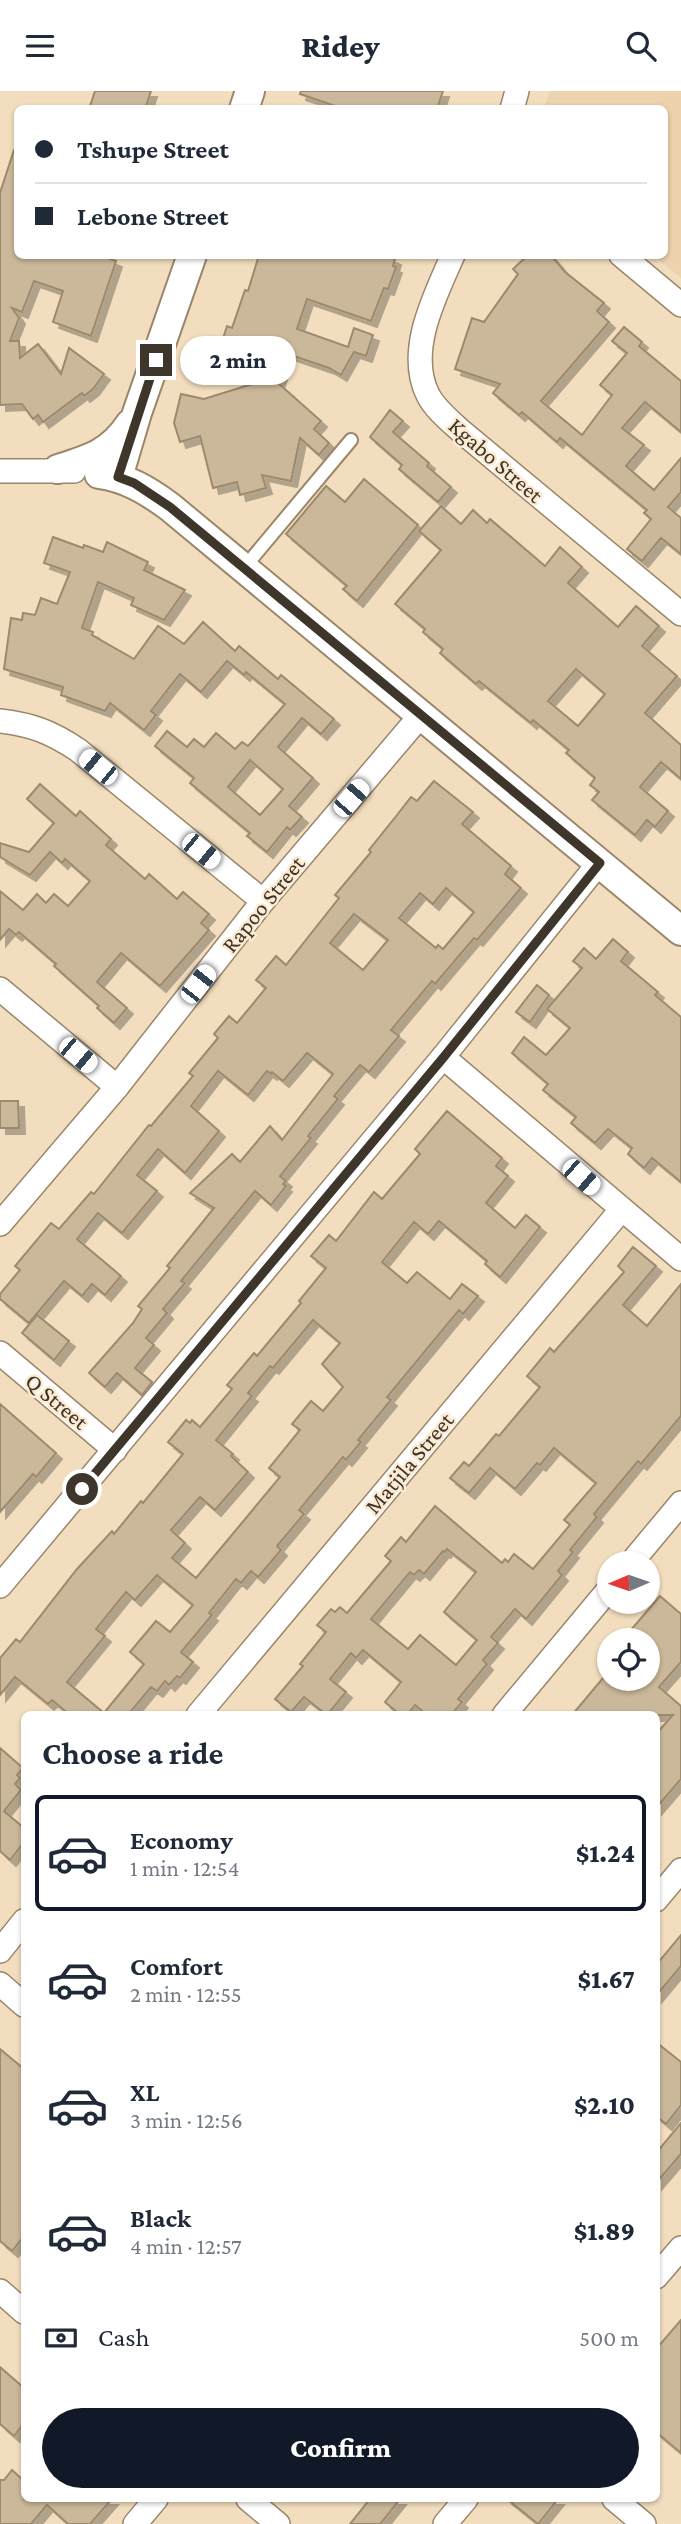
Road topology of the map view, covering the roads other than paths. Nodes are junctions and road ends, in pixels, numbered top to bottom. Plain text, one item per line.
1 (191, 259) edge
2 (451, 259) edge
3 (626, 259) edge
4 (681, 305) edge
5 (137, 412) junction
6 (351, 440) dead end
7 (58, 469) junction
8 (0, 471) edge
9 (108, 475) junction
10 (170, 507) junction
11 (243, 569) junction
12 (681, 614) edge
13 (421, 715) junction
14 (0, 721) edge
15 (600, 863) junction
16 (263, 901) junction
17 (681, 931) edge
18 (0, 989) edge
19 (443, 1058) junction
20 (117, 1087) junction
21 (621, 1210) junction
22 (0, 1224) edge
23 (681, 1259) edge
24 (0, 1353) edge
25 (115, 1450) junction
26 (681, 1503) edge
27 (641, 1551) edge
28 (0, 1586) edge
29 (597, 1603) edge
30 (201, 1711) edge
31 (507, 1711) edge
32 (681, 1870) edge
33 (660, 1895) edge
34 (21, 1925) edge
35 (0, 1951) edge
36 (0, 1984) edge
37 (21, 2002) edge
38 (681, 2248) edge
39 (660, 2272) edge
40 (0, 2291) edge
41 (21, 2309) edge
42 (153, 2502) edge
43 (252, 2502) edge
44 (464, 2502) edge
45 (618, 2502) edge
46 (135, 2524) edge
47 (278, 2524) edge
48 (446, 2524) edge
49 (644, 2524) edge

1 - 5 street
2 - 12 street, Kgabo Street
3 - 4 street
5 - 7 street
5 - 9 street
5 - 10 street
6 - 11 lane
7 - 8 street
7 - 9 street
9 - 10 street
10 - 11 street
11 - 13 street
13 - 15 street
13 - 16 street, Rapoo Street
14 - 16 street
15 - 17 street
15 - 19 street
16 - 20 street, Rapoo Street
18 - 20 street
19 - 21 street
19 - 25 street
20 - 22 street, Rapoo Street
21 - 23 street
21 - 30 street, Matjila Street
24 - 25 street, Q Street
25 - 28 street
26 - 27 street
29 - 31 street
32 - 33 street
34 - 35 street
36 - 37 street
38 - 39 street
40 - 41 street
42 - 46 street
43 - 47 street
44 - 48 street
45 - 49 street

